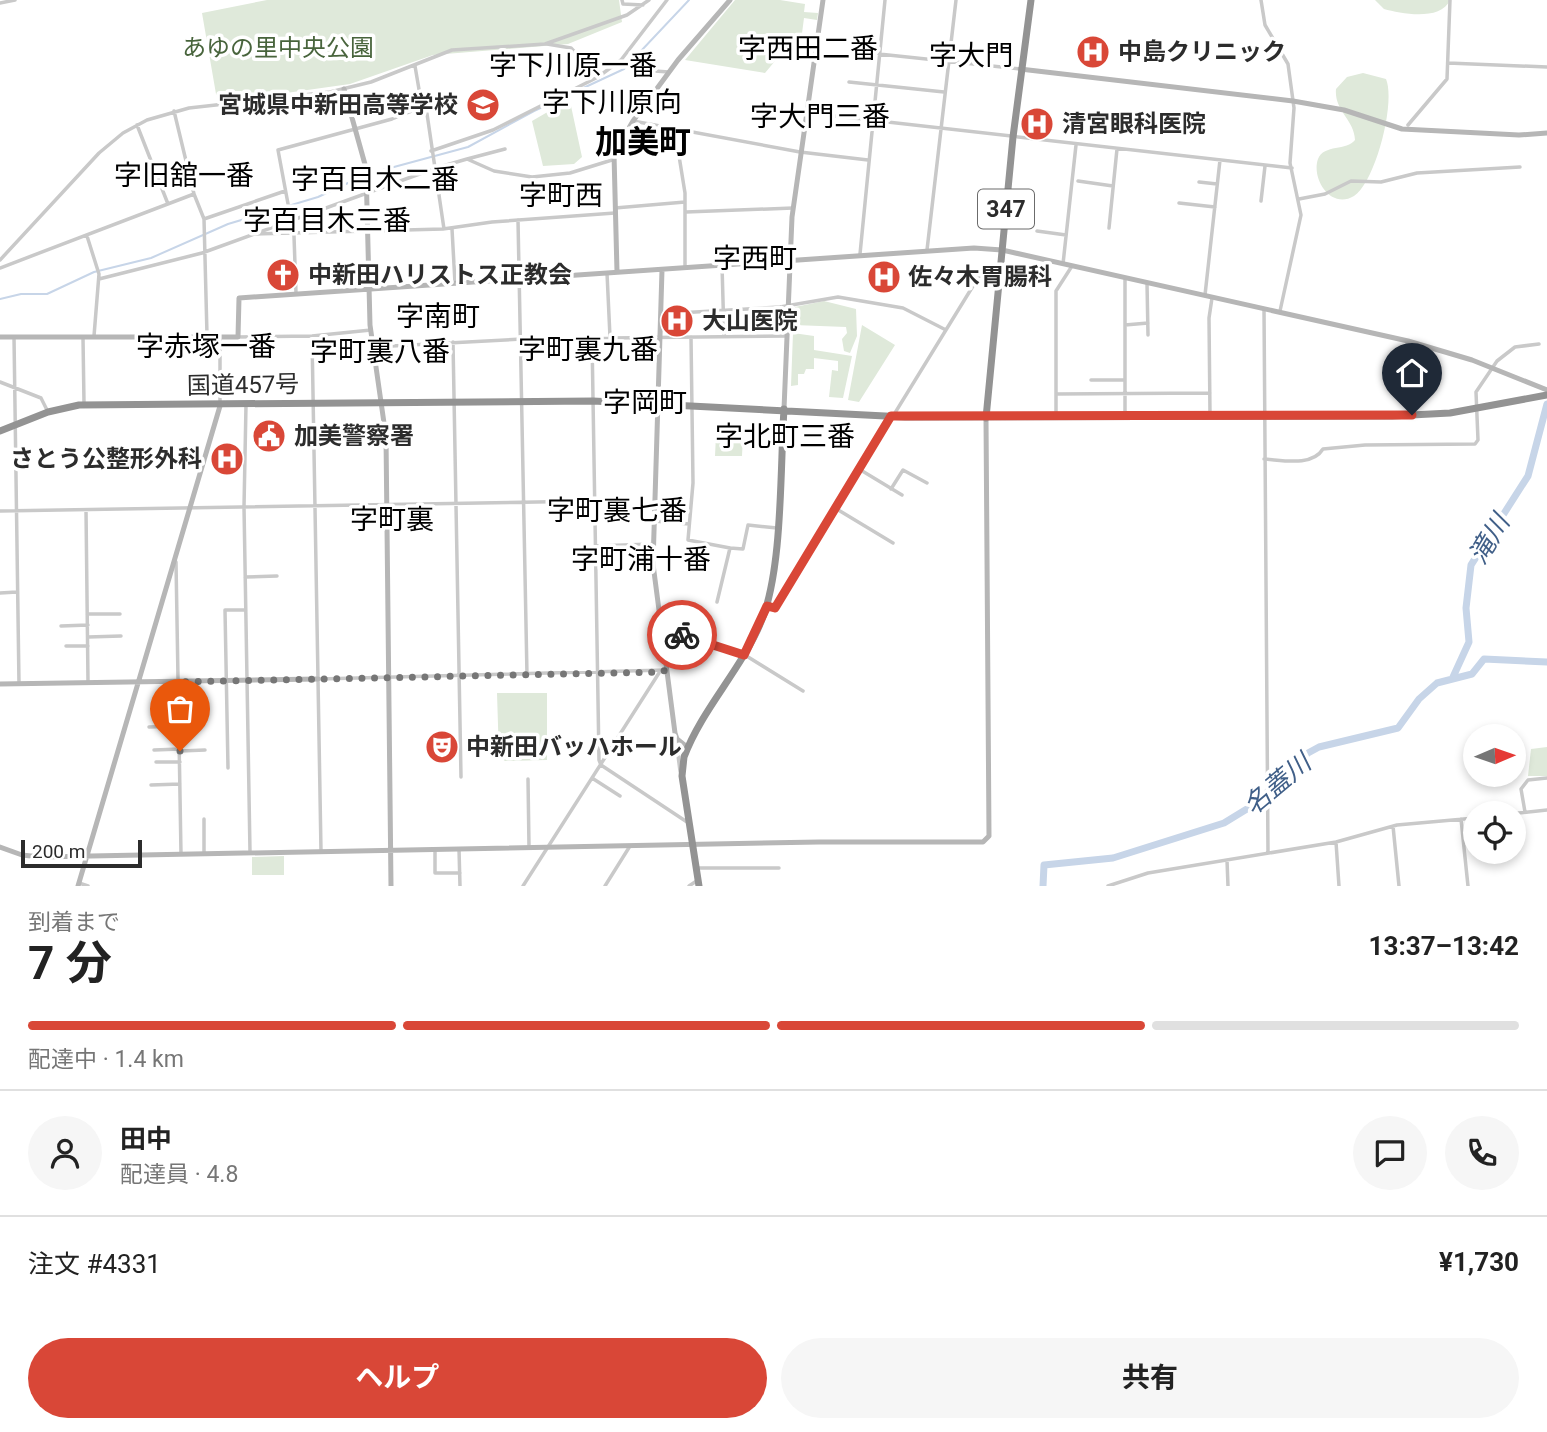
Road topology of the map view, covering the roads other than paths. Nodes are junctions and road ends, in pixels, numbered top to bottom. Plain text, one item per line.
1 (15, 0) edge
2 (622, 0) edge
3 (649, 0) edge
4 (667, 0) edge
5 (730, 0) edge
6 (823, 0) edge
7 (885, 0) edge
8 (956, 0) edge
9 (1031, 0) edge
10 (1261, 0) edge
11 (1450, 0) edge
12 (0, 3) edge
13 (643, 5) junction
14 (545, 44) junction
15 (879, 54) junction
16 (948, 62) junction
17 (625, 63) junction
18 (1448, 63) junction
19 (415, 66) junction
20 (1547, 67) edge
21 (1020, 69) junction
22 (669, 72) junction
23 (598, 77) junction
24 (849, 82) dead end
25 (876, 84) junction
26 (344, 89) junction
27 (944, 92) junction
28 (1293, 101) junction
29 (422, 107) junction
30 (174, 111) junction
31 (806, 112) junction
32 (633, 121) junction
33 (872, 122) junction
34 (136, 125) junction
35 (1408, 125) dead end
36 (356, 127) junction
37 (675, 130) junction
38 (939, 130) junction
39 (1547, 133) edge
40 (1013, 137) junction
41 (1076, 145) junction
42 (505, 149) dead end
43 (1117, 149) junction
44 (800, 152) junction
45 (432, 154) junction
46 (467, 159) junction
47 (612, 160) junction
48 (868, 160) junction
49 (1220, 160) junction
50 (1265, 166) junction
51 (1520, 167) dead end
52 (436, 168) junction
53 (1292, 168) junction
54 (1078, 181) dead end
55 (1199, 182) dead end
56 (1217, 184) junction
57 (1114, 186) junction
58 (285, 191) junction
59 (367, 193) junction
60 (194, 194) junction
61 (1299, 199) junction
62 (1261, 201) dead end
63 (685, 202) junction
64 (1178, 203) dead end
65 (168, 204) junction
66 (1214, 207) junction
67 (793, 208) junction
68 (615, 211) junction
69 (685, 212) junction
70 (204, 219) junction
71 (291, 219) junction
72 (518, 220) junction
73 (452, 228) junction
74 (1109, 228) dead end
75 (444, 229) junction
76 (368, 231) junction
77 (1037, 231) dead end
78 (294, 233) junction
79 (251, 234) junction
80 (1066, 235) junction
81 (87, 236) junction
82 (927, 250) junction
83 (1002, 250) junction
84 (206, 251) junction
85 (860, 254) junction
86 (0, 260) edge
87 (790, 260) junction
88 (1063, 264) junction
89 (722, 265) junction
90 (1072, 266) junction
91 (0, 268) edge
92 (685, 268) junction
93 (662, 270) junction
94 (617, 272) junction
95 (607, 273) junction
96 (1125, 278) junction
97 (99, 279) junction
98 (521, 279) junction
99 (999, 279) junction
100 (455, 283) junction
101 (1147, 283) junction
102 (369, 290) junction
103 (296, 295) junction
104 (1205, 295) junction
105 (1212, 298) junction
106 (788, 306) junction
107 (1264, 309) junction
108 (724, 310) junction
109 (1280, 313) junction
110 (660, 314) junction
111 (1148, 323) junction
112 (1125, 325) junction
113 (371, 330) junction
114 (946, 330) junction
115 (207, 335) junction
116 (220, 335) junction
117 (1148, 335) dead end
118 (83, 336) junction
119 (94, 336) junction
120 (312, 336) junction
121 (724, 336) junction
122 (787, 336) junction
123 (0, 337) edge
124 (14, 337) junction
125 (238, 337) junction
126 (610, 337) junction
127 (659, 337) junction
128 (691, 337) junction
129 (592, 338) junction
130 (522, 339) junction
131 (453, 342) junction
132 (1539, 344) dead end
133 (373, 346) junction
134 (1491, 368) junction
135 (1091, 380) dead end
136 (1125, 380) junction
137 (0, 382) edge
138 (15, 388) junction
139 (1547, 390) edge
140 (1125, 393) junction
141 (1210, 393) junction
142 (1056, 394) junction
143 (1547, 395) edge
144 (383, 401) junction
145 (593, 401) junction
146 (454, 402) junction
147 (522, 402) junction
148 (314, 403) junction
149 (658, 403) junction
150 (692, 404) junction
151 (84, 405) junction
152 (220, 405) junction
153 (246, 405) junction
154 (1478, 408) junction
155 (784, 409) junction
156 (48, 412) junction
157 (891, 416) junction
158 (1210, 417) junction
159 (1265, 417) junction
160 (986, 418) junction
161 (1056, 418) junction
162 (1125, 418) junction
163 (16, 425) junction
164 (0, 431) edge
165 (1264, 459) junction
166 (859, 469) junction
167 (927, 484) dead end
168 (891, 489) junction
169 (902, 495) dead end
170 (594, 501) junction
171 (456, 503) junction
172 (387, 504) junction
173 (315, 505) junction
174 (524, 505) junction
175 (244, 507) junction
176 (835, 508) junction
177 (86, 509) junction
178 (190, 509) junction
179 (0, 511) edge
180 (16, 511) junction
181 (654, 521) junction
182 (689, 524) junction
183 (776, 528) junction
184 (653, 544) junction
185 (893, 544) dead end
186 (595, 545) junction
187 (730, 548) junction
188 (176, 561) junction
189 (278, 576) dead end
190 (245, 577) junction
191 (18, 592) junction
192 (0, 593) edge
193 (717, 603) dead end
194 (767, 606) junction
195 (246, 610) junction
196 (88, 614) junction
197 (120, 614) dead end
198 (88, 625) junction
199 (61, 626) dead end
200 (661, 628) junction
201 (121, 636) dead end
202 (88, 637) junction
203 (66, 646) dead end
204 (88, 646) junction
205 (744, 655) junction
206 (663, 671) junction
207 (597, 674) junction
208 (527, 675) junction
209 (390, 677) junction
210 (459, 677) junction
211 (318, 679) junction
212 (248, 680) junction
213 (226, 681) junction
214 (140, 682) junction
215 (179, 682) junction
216 (88, 683) junction
217 (0, 684) edge
218 (19, 684) junction
219 (803, 691) dead end
220 (156, 705) dead end
221 (179, 705) junction
222 (179, 726) junction
223 (149, 727) dead end
224 (675, 733) junction
225 (687, 747) junction
226 (154, 750) dead end
227 (180, 750) junction
228 (205, 750) dead end
229 (156, 762) dead end
230 (180, 762) junction
231 (601, 765) junction
232 (228, 768) dead end
233 (682, 776) junction
234 (461, 777) dead end
235 (592, 778) junction
236 (1547, 778) edge
237 (528, 779) dead end
238 (180, 784) junction
239 (151, 785) dead end
240 (620, 796) dead end
241 (1523, 801) edge
242 (1547, 810) edge
243 (1526, 812) edge
244 (204, 819) dead end
245 (1461, 819) joint
246 (688, 822) junction
247 (1393, 825) junction
248 (1336, 842) junction
249 (692, 844) junction
250 (631, 845) junction
251 (0, 847) edge
252 (529, 847) junction
253 (547, 847) junction
254 (435, 849) junction
255 (459, 849) junction
256 (390, 850) junction
257 (321, 851) junction
258 (250, 852) junction
259 (181, 853) junction
260 (204, 853) junction
261 (1268, 853) junction
262 (88, 855) junction
263 (1227, 860) junction
264 (779, 867) dead end
265 (696, 869) junction
266 (460, 873) junction
267 (698, 883) edge
268 (79, 885) edge
269 (88, 886) edge
270 (391, 886) edge
271 (460, 886) edge
272 (523, 886) edge
273 (605, 886) edge
274 (689, 886) edge
275 (1108, 886) edge
276 (1228, 886) edge
277 (1339, 886) edge
278 (1399, 886) edge
279 (1468, 886) edge

1 - 12 street
2 - 13 street
3 - 13 street
4 - 17 street
5 - 22 street
6 - 31 street
7 - 15 street
8 - 16 street
9 - 21 highway, 347
10 - 28 street
11 - 18 street
13 - 14 street
14 - 19 street
14 - 23 street
15 - 16 street
15 - 25 street
16 - 21 street
16 - 27 street
17 - 22 street
17 - 23 street
18 - 20 street
18 - 35 street
19 - 26 street
19 - 29 street
21 - 28 street
21 - 40 highway, 347
22 - 32 street
23 - 45 street
24 - 25 street
25 - 27 street
25 - 33 street
26 - 30 street
26 - 36 street
27 - 38 street
28 - 39 street
28 - 53 street
29 - 36 street
29 - 45 street
30 - 34 street
30 - 60 street
31 - 33 street
31 - 44 street
32 - 37 street
32 - 47 street
33 - 38 street
33 - 48 street
34 - 65 street
34 - 86 street
36 - 58 street
36 - 59 street
37 - 44 street
37 - 63 street
38 - 40 street
38 - 82 street
40 - 41 street
40 - 83 highway, 347
41 - 43 street
41 - 80 street
42 - 46 street
43 - 49 street
43 - 57 street
44 - 48 street
44 - 67 street
45 - 52 street
46 - 47 street
46 - 52 street
47 - 68 street
48 - 85 street
49 - 50 street
49 - 56 street
50 - 53 street
50 - 62 street
51 - 61 street
52 - 59 street
52 - 75 street
53 - 61 street
54 - 57 street
55 - 56 street
56 - 66 street
57 - 74 street
58 - 70 street
58 - 71 street
59 - 71 street
59 - 76 street
60 - 65 street
60 - 70 street
61 - 109 street
63 - 68 street
63 - 69 street
64 - 66 street
65 - 81 street
66 - 104 street
67 - 69 street
67 - 87 street
68 - 72 street
68 - 94 street
69 - 92 street
70 - 84 street
71 - 78 street
71 - 79 street
72 - 73 street
72 - 98 street
73 - 75 street
73 - 100 street
75 - 76 street
76 - 78 street
76 - 102 street
77 - 80 street
78 - 79 street
78 - 103 street
79 - 84 street
80 - 88 street
81 - 91 street
81 - 97 street
82 - 83 street
82 - 85 street
83 - 88 street
83 - 99 highway, 347
84 - 97 street
84 - 115 street
85 - 87 street
87 - 89 street
87 - 106 street
88 - 90 street
89 - 92 street
89 - 108 street
90 - 96 street
90 - 142 street
92 - 93 street
93 - 94 street
93 - 110 street
94 - 95 street
95 - 98 street
95 - 126 street
96 - 101 street
96 - 112 street
97 - 119 street
98 - 100 street
98 - 130 street
99 - 114 street
99 - 160 highway, 347
100 - 102 street
101 - 104 street
101 - 111 street
102 - 103 street
102 - 113 street
103 - 125 street
104 - 105 street
105 - 107 street
105 - 141 street
106 - 108 street
106 - 114 street
106 - 122 street
107 - 109 street
107 - 159 street
108 - 110 street
108 - 121 street
109 - 134 street
110 - 127 street
111 - 112 street
111 - 117 street
112 - 136 street
113 - 120 street
113 - 133 street
114 - 157 street
115 - 116 street
115 - 119 street
116 - 125 street
116 - 152 street
118 - 119 street
118 - 124 street
118 - 151 street
120 - 125 street
120 - 148 street
121 - 122 street
121 - 128 street
122 - 155 street
123 - 124 street
124 - 138 street
126 - 127 street
126 - 129 street
127 - 128 street
127 - 149 street
128 - 150 street
129 - 130 street
129 - 145 street
130 - 131 street
130 - 147 street
131 - 133 street
131 - 146 street
132 - 134 street
133 - 144 street
134 - 139 street
134 - 154 street
135 - 136 street
136 - 140 street
137 - 138 street
138 - 156 street
138 - 163 street
140 - 141 street
140 - 142 street
140 - 162 street
141 - 158 street
142 - 161 street
143 - 154 highway
144 - 146 highway, 国道457号
144 - 148 highway, 国道457号
144 - 172 street
145 - 147 highway, 国道457号
145 - 149 highway, 国道457号
145 - 170 street
146 - 147 highway, 国道457号
146 - 171 street
147 - 174 street
148 - 153 highway, 国道457号
148 - 173 street
149 - 150 highway, 国道457号
149 - 181 street
150 - 155 highway, 国道457号
150 - 182 street
151 - 152 highway, 国道457号
151 - 156 highway, 国道457号
152 - 153 highway, 国道457号
152 - 178 street
153 - 175 street
154 - 159 highway
154 - 165 street
155 - 157 highway, 国道457号
155 - 183 highway
156 - 163 highway, 国道457号
157 - 160 highway, 国道457号
157 - 166 street
158 - 159 highway
158 - 162 highway
159 - 165 street
160 - 161 highway
160 - 249 street
161 - 162 highway
163 - 164 highway, 国道457号
163 - 180 street
165 - 261 street
166 - 168 street
166 - 176 street
167 - 168 street
168 - 169 street
170 - 174 street
170 - 186 street
171 - 172 street
171 - 174 street
171 - 210 street
172 - 173 street
172 - 209 street
173 - 175 street
173 - 211 street
174 - 208 street
175 - 178 street
175 - 190 street
176 - 185 street
176 - 194 street
177 - 178 street
177 - 180 street
177 - 196 street
178 - 188 street
179 - 180 street
180 - 191 street
181 - 182 street
181 - 184 street
182 - 187 street
183 - 187 street
183 - 194 highway
184 - 186 street
184 - 200 street
186 - 207 street
187 - 193 street
188 - 214 street
188 - 215 street
189 - 190 street
190 - 195 street
191 - 192 street
191 - 218 street
194 - 205 highway
195 - 212 street
195 - 213 street
196 - 197 street
196 - 198 street
198 - 199 street
198 - 202 street
200 - 205 street
200 - 206 street
201 - 202 street
202 - 204 street
203 - 204 street
204 - 216 street
205 - 219 street
205 - 225 highway
206 - 207 street
206 - 224 street
206 - 231 street
207 - 208 street
207 - 231 street
208 - 210 street
209 - 210 street
209 - 211 street
209 - 256 street
210 - 234 street
211 - 212 street
211 - 257 street
212 - 213 street
212 - 258 street
213 - 215 street
213 - 232 street
214 - 215 street
214 - 216 street
214 - 262 street
215 - 221 street
216 - 218 street
217 - 218 street
220 - 221 street
221 - 222 street
222 - 223 street
222 - 227 street
224 - 225 street
224 - 233 street
225 - 233 highway
226 - 227 street
227 - 228 street
227 - 230 street
229 - 230 street
230 - 238 street
231 - 235 street
231 - 246 street
233 - 246 highway
235 - 240 street
235 - 253 street
236 - 241 street
237 - 252 street
238 - 239 street
238 - 259 street
242 - 243 street
244 - 260 street
245 - 247 street
245 - 279 street
246 - 249 highway
247 - 248 street
247 - 278 street
248 - 261 street
248 - 277 street
249 - 250 street
249 - 265 highway
250 - 253 street
250 - 273 street
251 - 262 street
252 - 253 street
252 - 255 street
253 - 272 street
254 - 255 street
254 - 256 street
254 - 266 street
255 - 266 street
256 - 257 street
256 - 270 street
257 - 258 street
258 - 260 street
259 - 260 street
259 - 262 street
261 - 263 street
262 - 268 street
263 - 275 street
263 - 276 street
264 - 265 street
265 - 267 highway
266 - 271 street
267 - 274 street
268 - 269 street

